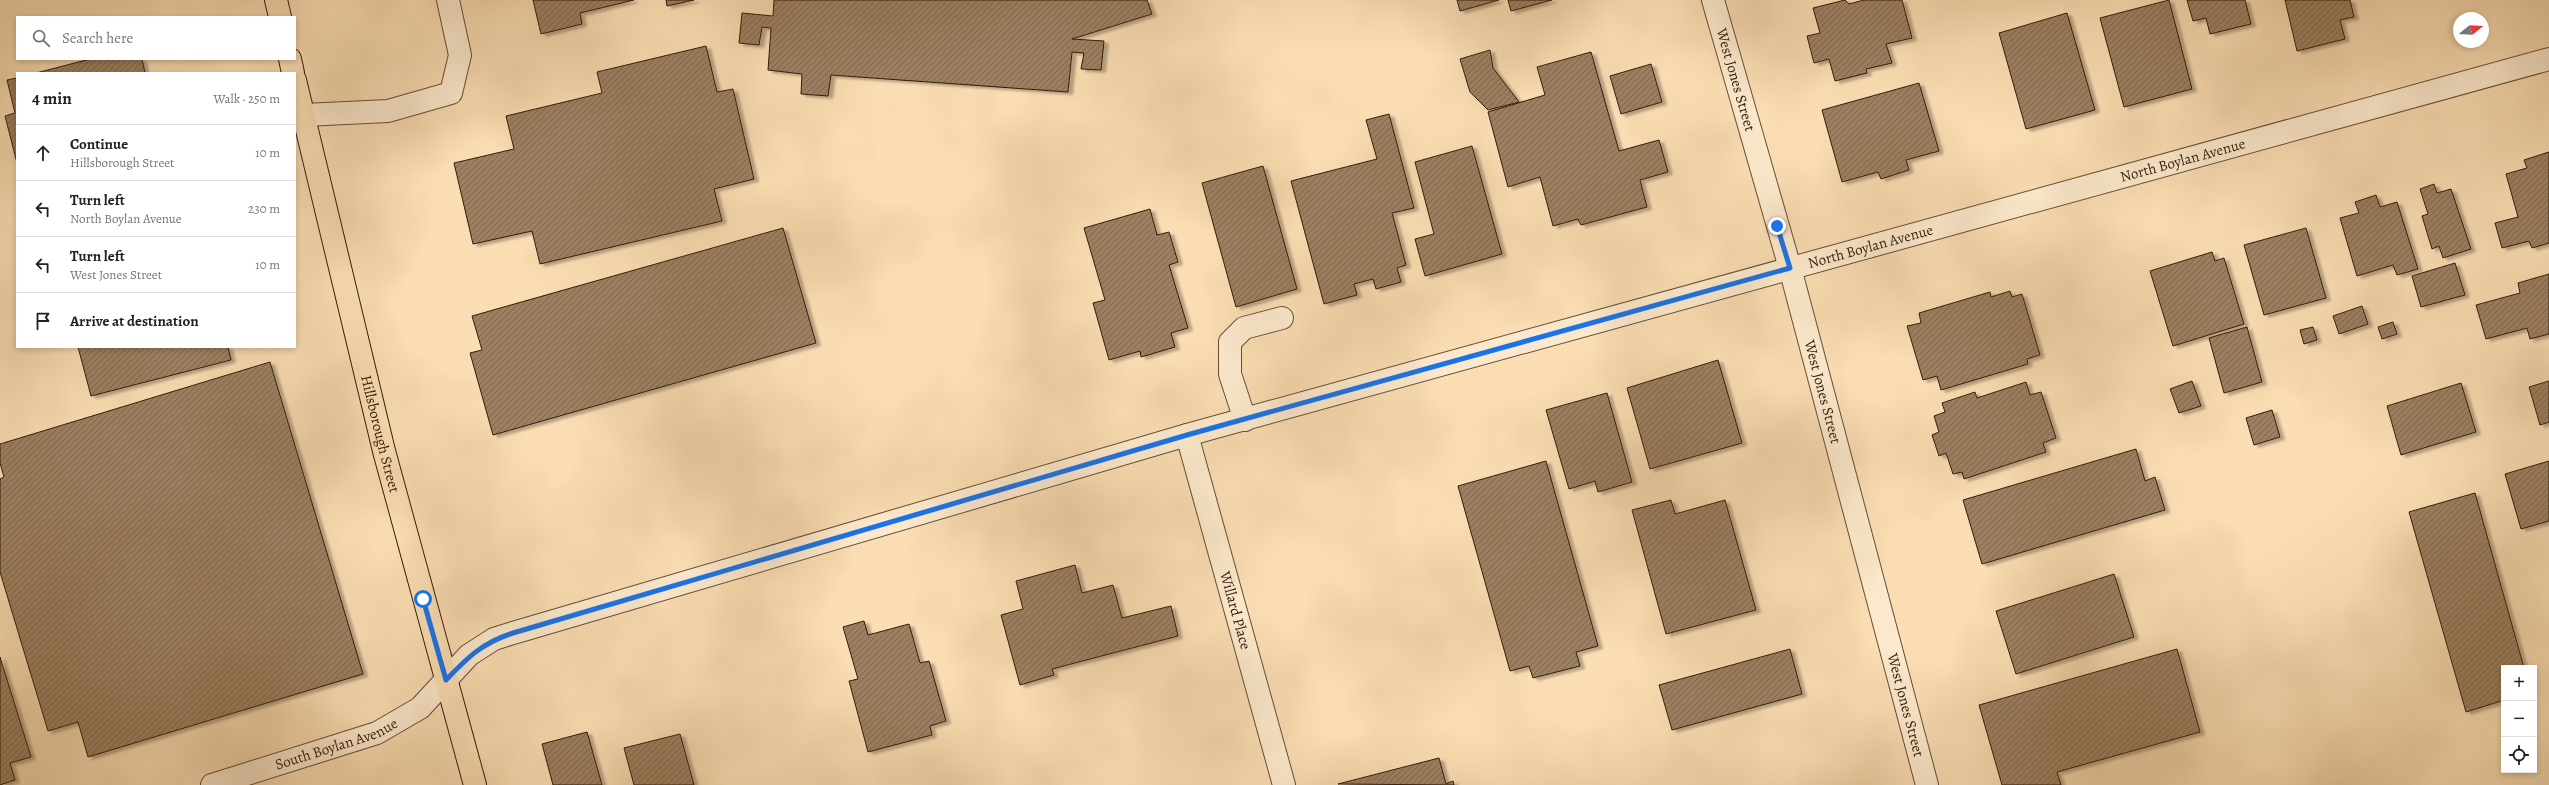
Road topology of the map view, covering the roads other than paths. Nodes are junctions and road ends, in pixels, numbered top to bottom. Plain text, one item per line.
1 (276, 0) edge
2 (448, 0) edge
3 (1713, 0) edge
4 (280, 16) edge
5 (2549, 59) edge
6 (290, 60) edge
7 (293, 72) edge
8 (296, 84) edge
9 (304, 115) junction
10 (1790, 268) junction
11 (1282, 318) dead end
12 (1245, 420) junction
13 (1187, 435) junction
14 (446, 680) junction
15 (212, 785) edge
16 (475, 785) edge
17 (1284, 785) edge
18 (1927, 785) edge

1 - 4 main road
2 - 9 street
3 - 10 street, West Jones Street
5 - 10 street, North Boylan Avenue
6 - 7 main road
8 - 9 main road, Hillsborough Street
9 - 14 main road, Hillsborough Street
10 - 12 street, North Boylan Avenue
10 - 18 street, West Jones Street
11 - 12 street
12 - 13 street, North Boylan Avenue
13 - 14 street, North Boylan Avenue
13 - 17 street, Willard Place
14 - 15 street, South Boylan Avenue
14 - 16 main road, Hillsborough Street

